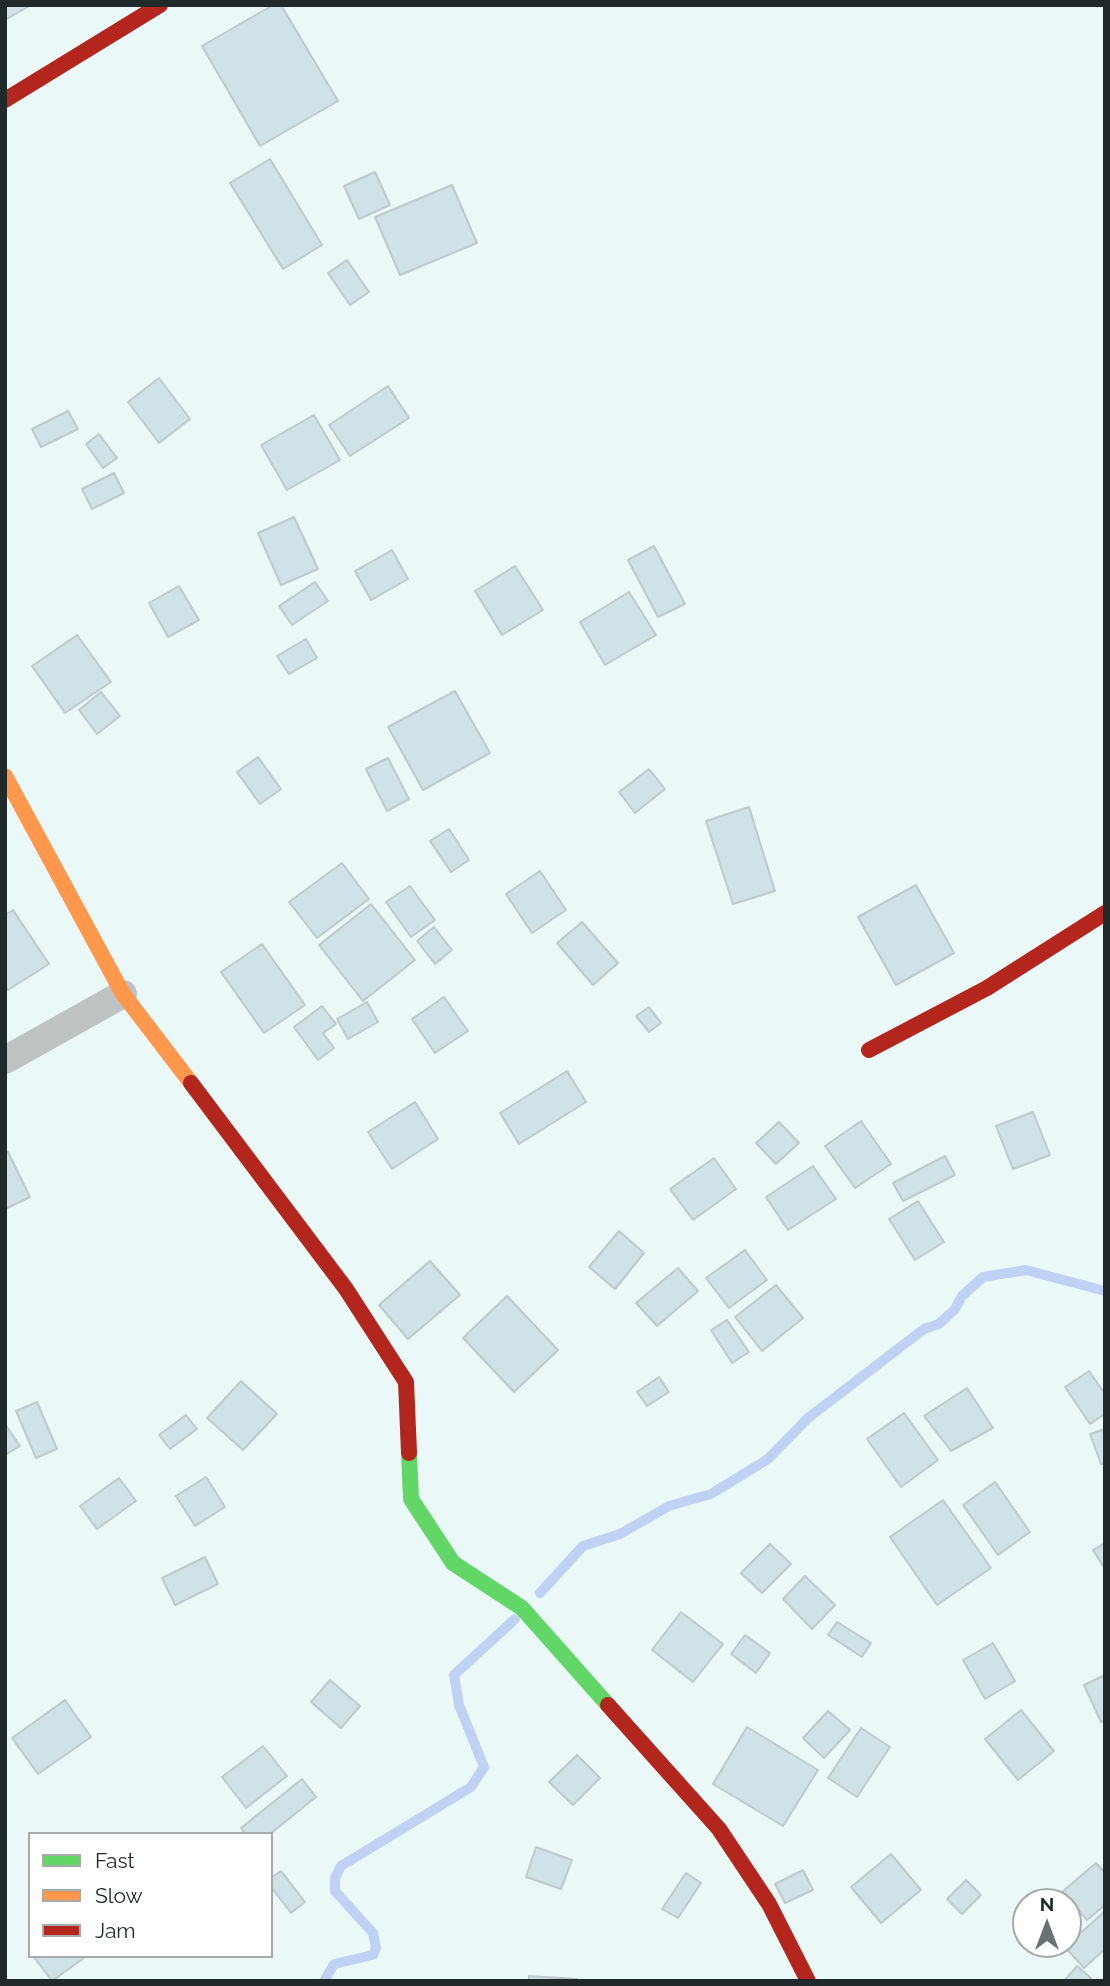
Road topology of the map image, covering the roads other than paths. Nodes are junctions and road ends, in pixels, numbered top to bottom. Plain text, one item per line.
1 (160, 5) edge
2 (5, 100) edge
3 (5, 776) edge
4 (1105, 913) edge
5 (123, 994) junction
6 (869, 1050) dead end
7 (5, 1060) edge
8 (808, 1981) edge

1 - 2 street
3 - 5 street
4 - 6 street
5 - 7 street
5 - 8 street

